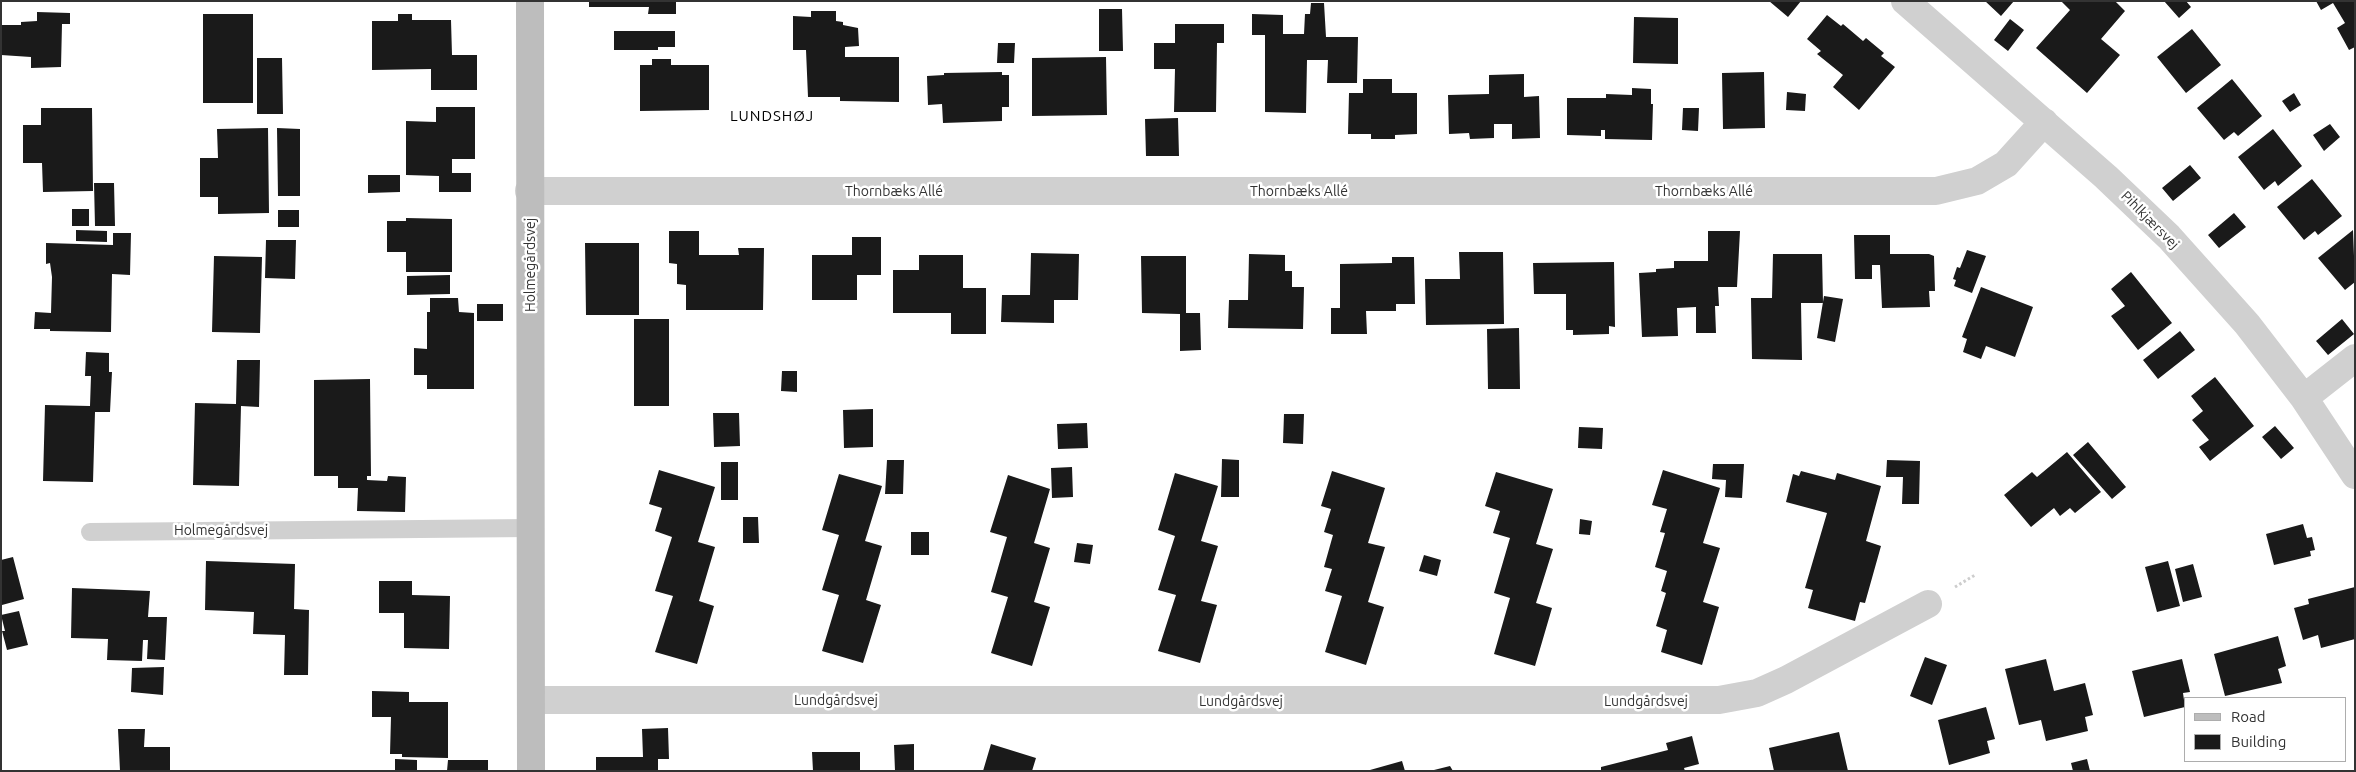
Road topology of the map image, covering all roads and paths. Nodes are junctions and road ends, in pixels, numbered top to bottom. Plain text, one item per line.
1 (530, 1) edge
2 (1905, 1) edge
3 (2044, 122) junction
4 (529, 190) junction
5 (2355, 358) edge
6 (2304, 398) junction
7 (2355, 475) edge
8 (531, 528) junction
9 (90, 532) dead end
10 (1928, 604) dead end
11 (532, 700) junction
12 (531, 771) edge

1 - 4 street, Holmegårdsvej
2 - 3 street, Pihlkjærsvej
3 - 4 street, Thornbæks Allé
3 - 6 street, Pihlkjærsvej
4 - 8 street, Holmegårdsvej
5 - 6 street
6 - 7 street, Pihlkjærsvej
8 - 9 lane, Holmegårdsvej
8 - 11 street, Holmegårdsvej
10 - 11 street, Lundgårdsvej
11 - 12 street, Holmegårdsvej

